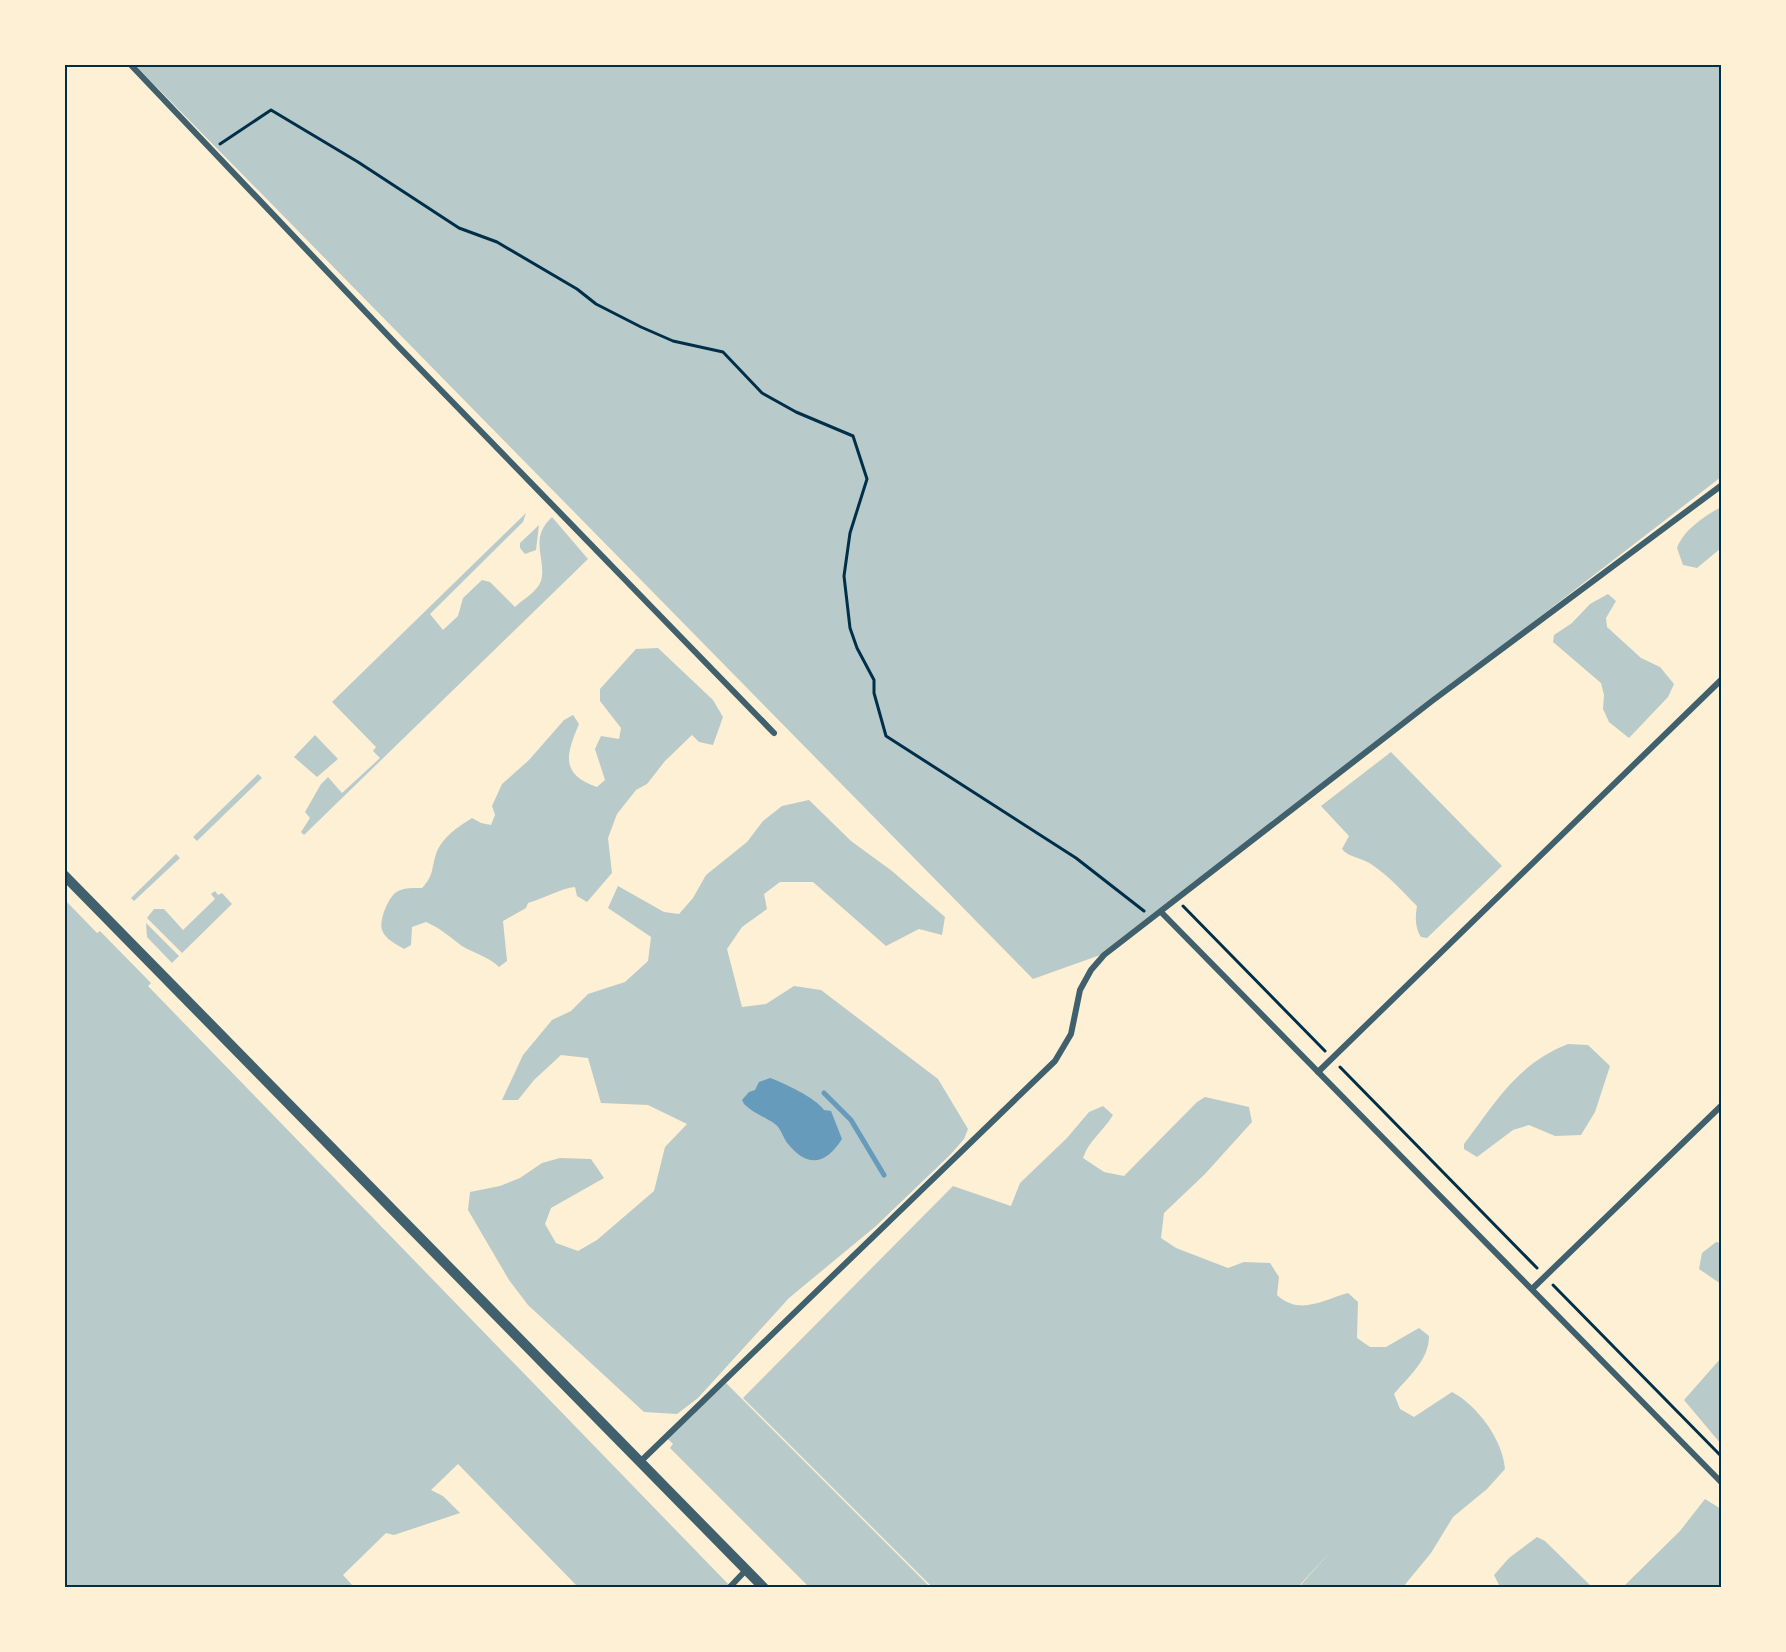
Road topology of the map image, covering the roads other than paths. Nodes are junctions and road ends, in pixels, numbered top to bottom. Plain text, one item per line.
1 (130, 64) edge
2 (1722, 485) edge
3 (1722, 679) edge
4 (774, 733) dead end
5 (64, 875) edge
6 (1161, 912) junction
7 (1318, 1072) junction
8 (1722, 1105) edge
9 (1532, 1289) junction
10 (640, 1462) junction
11 (1722, 1483) edge
12 (746, 1570) junction
13 (729, 1587) edge
14 (764, 1587) edge

1 - 4 street
2 - 6 street
3 - 7 street
5 - 10 street
6 - 7 street
6 - 10 street
7 - 9 street
8 - 9 street
9 - 11 street
10 - 12 street
12 - 13 street
12 - 14 street

